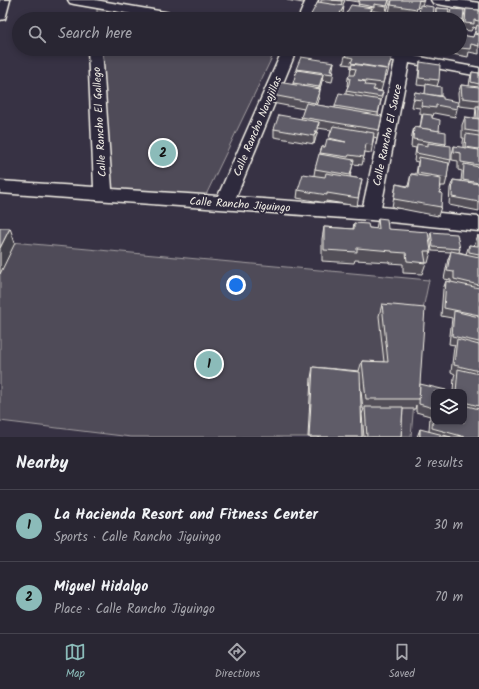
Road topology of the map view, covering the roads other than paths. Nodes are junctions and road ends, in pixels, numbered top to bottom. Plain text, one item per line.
1 (4, 0) edge
2 (74, 0) edge
3 (312, 0) edge
4 (437, 0) edge
5 (92, 4) junction
6 (477, 4) edge
7 (93, 12) edge
8 (140, 12) edge
9 (307, 12) edge
10 (0, 16) edge
11 (95, 56) edge
12 (287, 56) edge
13 (392, 56) edge
14 (403, 58) junction
15 (479, 72) edge
16 (0, 187) edge
17 (103, 195) junction
18 (224, 203) junction
19 (371, 213) junction
20 (479, 224) edge

1 - 10 street
2 - 5 street
3 - 9 street
4 - 6 street
5 - 7 street
5 - 8 street
11 - 17 street, Calle Rancho El Gallego
12 - 18 street, Calle Rancho Navajillas
13 - 14 street
14 - 15 street
14 - 19 street, Calle Rancho El Sauce
16 - 17 street, Calle Rancho Jiguingo
17 - 18 street, Calle Rancho Jiguingo
18 - 19 street, Calle Rancho Jiguingo
19 - 20 street, Calle Rancho Jiguingo

